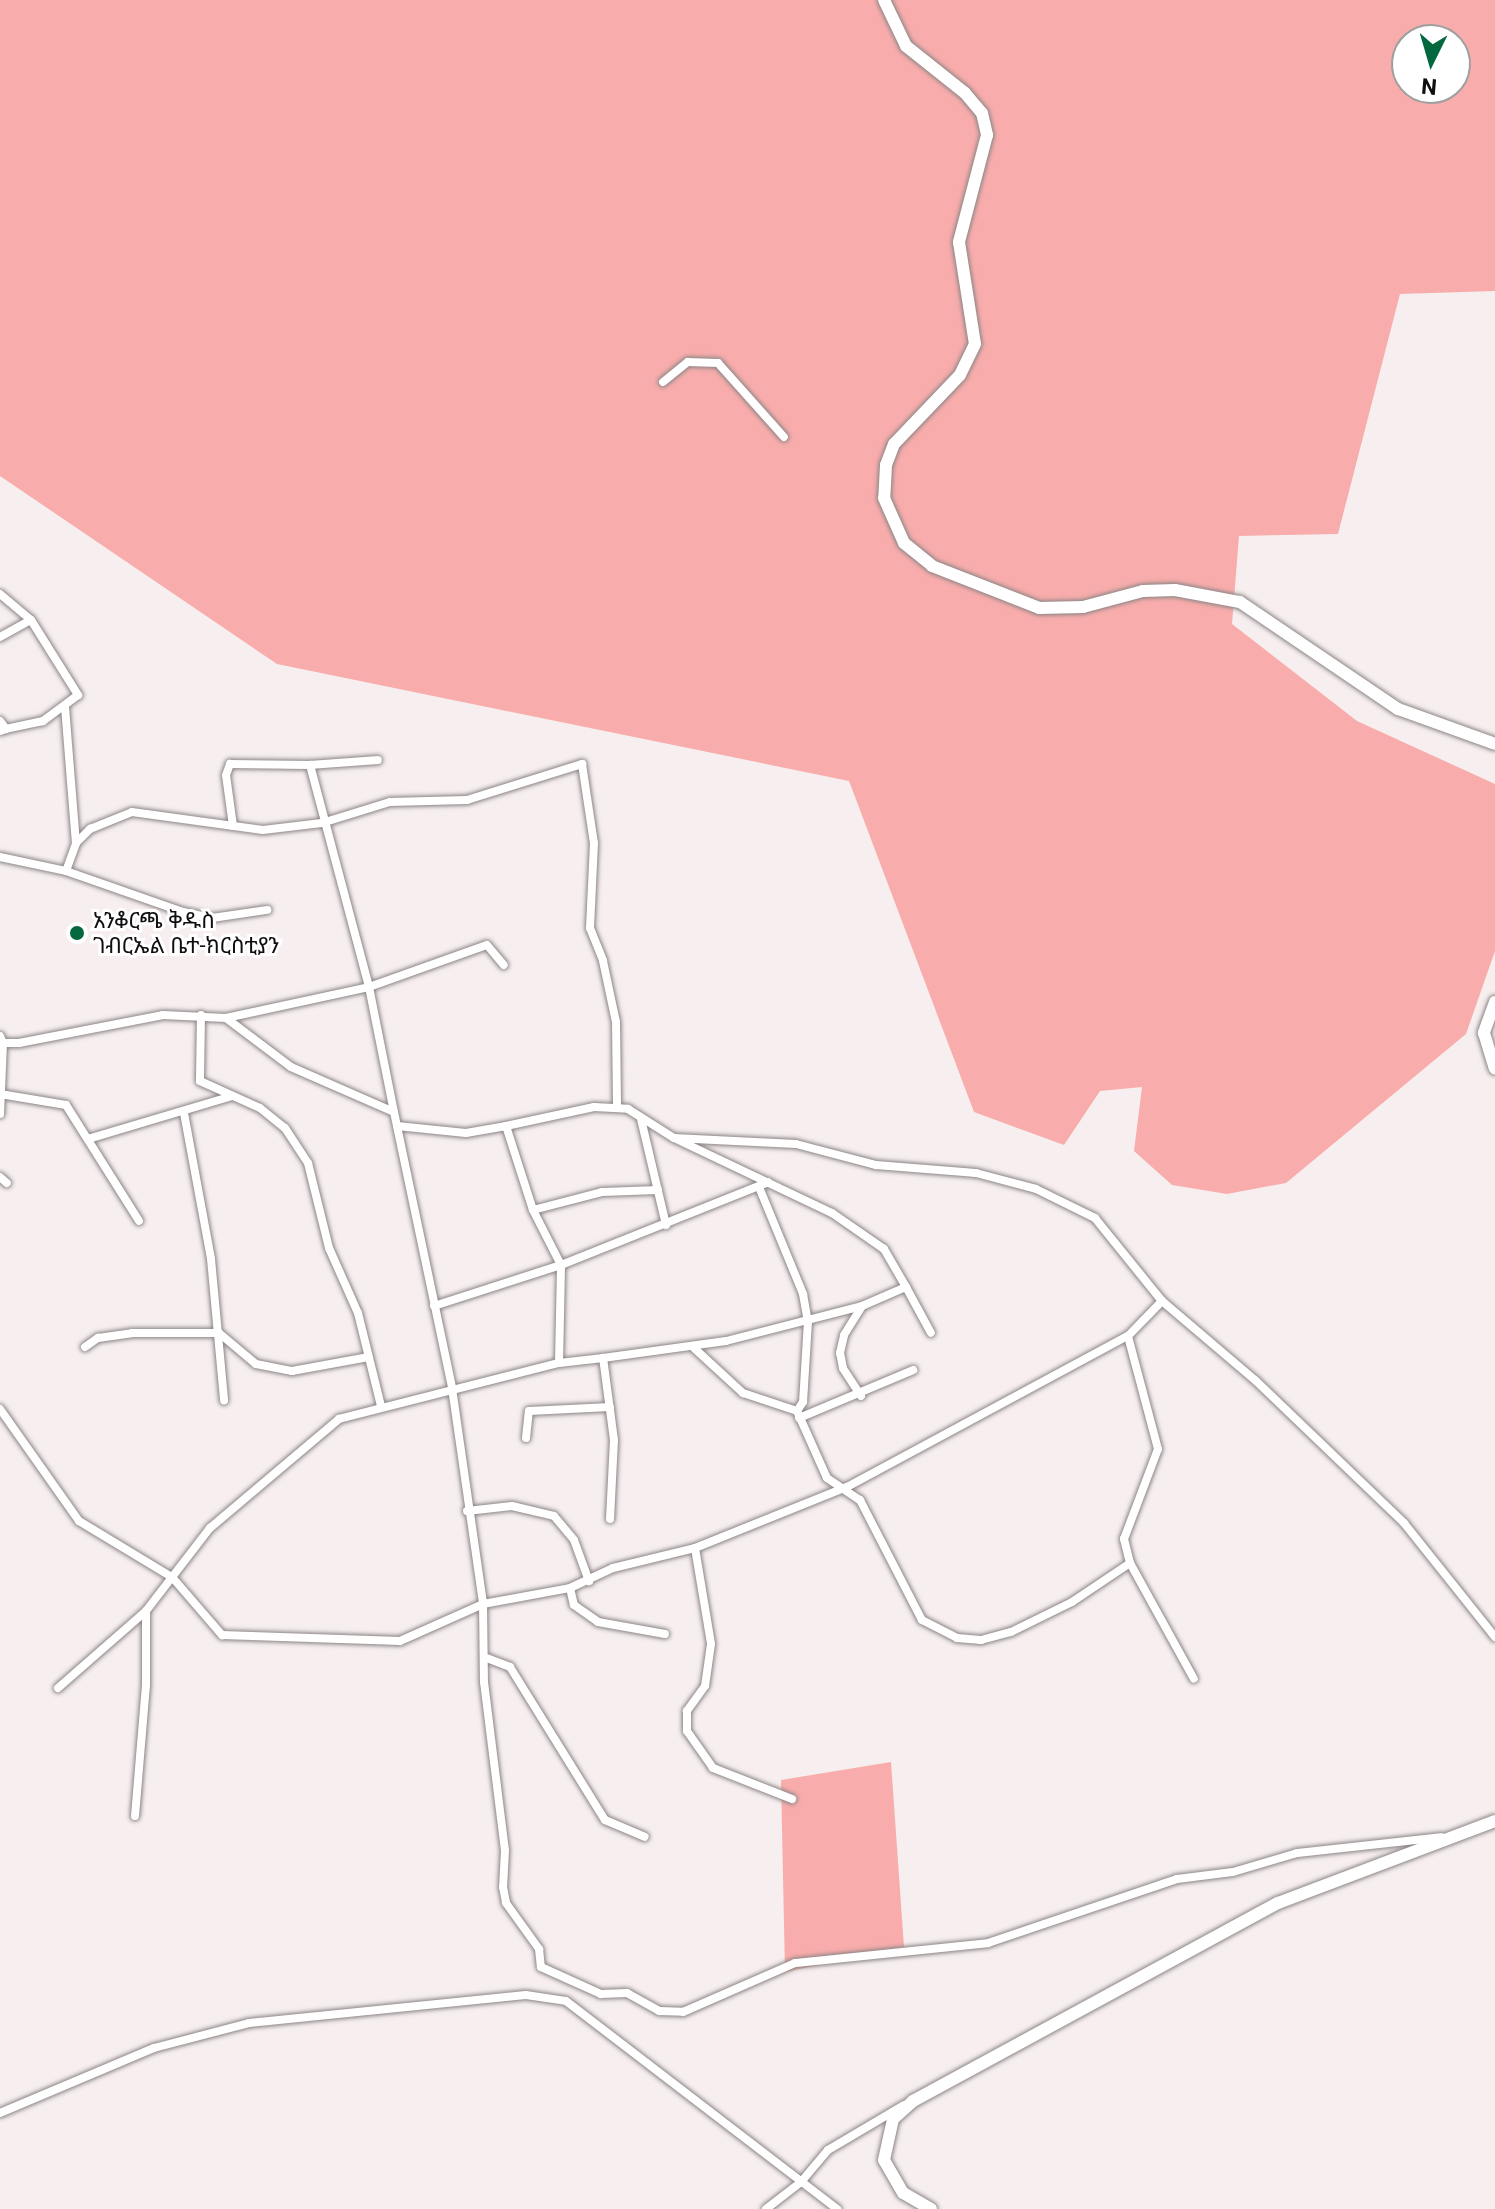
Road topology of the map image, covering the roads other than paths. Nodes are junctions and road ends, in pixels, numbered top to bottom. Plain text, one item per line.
1 (884, 0) edge
2 (663, 382) dead end
3 (784, 437) dead end
4 (0, 594) edge
5 (31, 620) junction
6 (0, 637) edge
7 (65, 707) junction
8 (2, 727) edge
9 (1495, 744) edge
10 (378, 760) dead end
11 (310, 765) junction
12 (322, 823) junction
13 (233, 826) junction
14 (76, 843) junction
15 (0, 857) edge
16 (66, 871) junction
17 (267, 910) dead end
18 (504, 965) dead end
19 (369, 987) junction
20 (1495, 1002) edge
21 (201, 1015) junction
22 (226, 1018) junction
23 (2, 1040) edge
24 (1495, 1068) edge
25 (2, 1094) edge
26 (232, 1096) junction
27 (617, 1106) junction
28 (394, 1112) junction
29 (184, 1113) junction
30 (0, 1114) edge
31 (641, 1119) junction
32 (397, 1126) junction
33 (506, 1126) junction
34 (674, 1138) junction
35 (88, 1139) junction
36 (763, 1185) junction
37 (658, 1190) junction
38 (533, 1210) junction
39 (139, 1221) dead end
40 (666, 1225) junction
41 (561, 1265) junction
42 (906, 1287) junction
43 (1162, 1301) junction
44 (434, 1306) junction
45 (862, 1306) junction
46 (808, 1321) junction
47 (219, 1333) junction
48 (931, 1333) dead end
49 (1128, 1336) junction
50 (85, 1347) dead end
51 (694, 1348) junction
52 (369, 1357) junction
53 (603, 1358) junction
54 (559, 1363) junction
55 (913, 1370) dead end
56 (452, 1388) junction
57 (861, 1396) junction
58 (224, 1400) dead end
59 (381, 1406) junction
60 (610, 1407) junction
61 (0, 1409) edge
62 (798, 1415) junction
63 (526, 1438) dead end
64 (847, 1487) junction
65 (467, 1511) junction
66 (610, 1519) dead end
67 (695, 1548) junction
68 (1130, 1563) junction
69 (172, 1577) junction
70 (589, 1581) junction
71 (570, 1588) junction
72 (483, 1604) junction
73 (146, 1611) junction
74 (665, 1634) dead end
75 (1495, 1637) edge
76 (484, 1657) junction
77 (1194, 1679) dead end
78 (58, 1688) dead end
79 (792, 1799) dead end
80 (135, 1816) dead end
81 (1495, 1821) edge
82 (645, 1837) dead end
83 (1441, 1837) junction
84 (913, 2101) junction
85 (0, 2113) edge
86 (801, 2182) junction
87 (766, 2209) edge
88 (837, 2209) edge
89 (931, 2209) edge

1 - 9 main road
2 - 3 street
4 - 5 street
5 - 6 street
5 - 7 street
7 - 8 street
7 - 14 street
10 - 11 street
11 - 12 street
11 - 13 street
12 - 13 street
12 - 19 street
12 - 27 street
13 - 14 street
14 - 16 street
15 - 16 street
16 - 17 street
18 - 19 street
19 - 22 street
19 - 28 street
20 - 24 main road
21 - 22 street
21 - 23 street
21 - 26 street
22 - 28 street
23 - 25 street
25 - 30 street
25 - 35 street
26 - 29 street
26 - 52 street
27 - 31 street
27 - 33 street
28 - 32 street
29 - 35 street
29 - 47 street
31 - 34 street
31 - 37 street
32 - 33 street
32 - 44 street
33 - 38 street
34 - 36 street
34 - 43 street
35 - 39 street
36 - 40 street
36 - 42 street
36 - 46 street
37 - 38 street
37 - 40 street
38 - 41 street
40 - 41 street
41 - 44 street
41 - 54 street
42 - 45 street
42 - 48 street
43 - 49 street
43 - 75 street
44 - 56 street
45 - 46 street
45 - 57 street
46 - 51 street
46 - 62 street
47 - 50 street
47 - 52 street
47 - 58 street
49 - 64 street
49 - 68 street
51 - 53 street
51 - 62 street
52 - 59 street
53 - 54 street
53 - 60 street
54 - 56 street
55 - 57 street
56 - 59 street
56 - 65 street
57 - 62 street
59 - 69 street
60 - 63 street
60 - 66 street
61 - 69 street
62 - 64 street
64 - 67 street
64 - 68 street
65 - 70 street
65 - 72 street
67 - 70 street
67 - 79 street
68 - 77 street
69 - 72 street
69 - 73 street
70 - 71 street
71 - 72 street
71 - 74 street
72 - 76 street
73 - 78 street
73 - 80 street
76 - 82 street
76 - 83 street
81 - 83 main road
83 - 84 main road
84 - 86 street
84 - 89 main road
85 - 86 street
86 - 87 street
86 - 88 street

